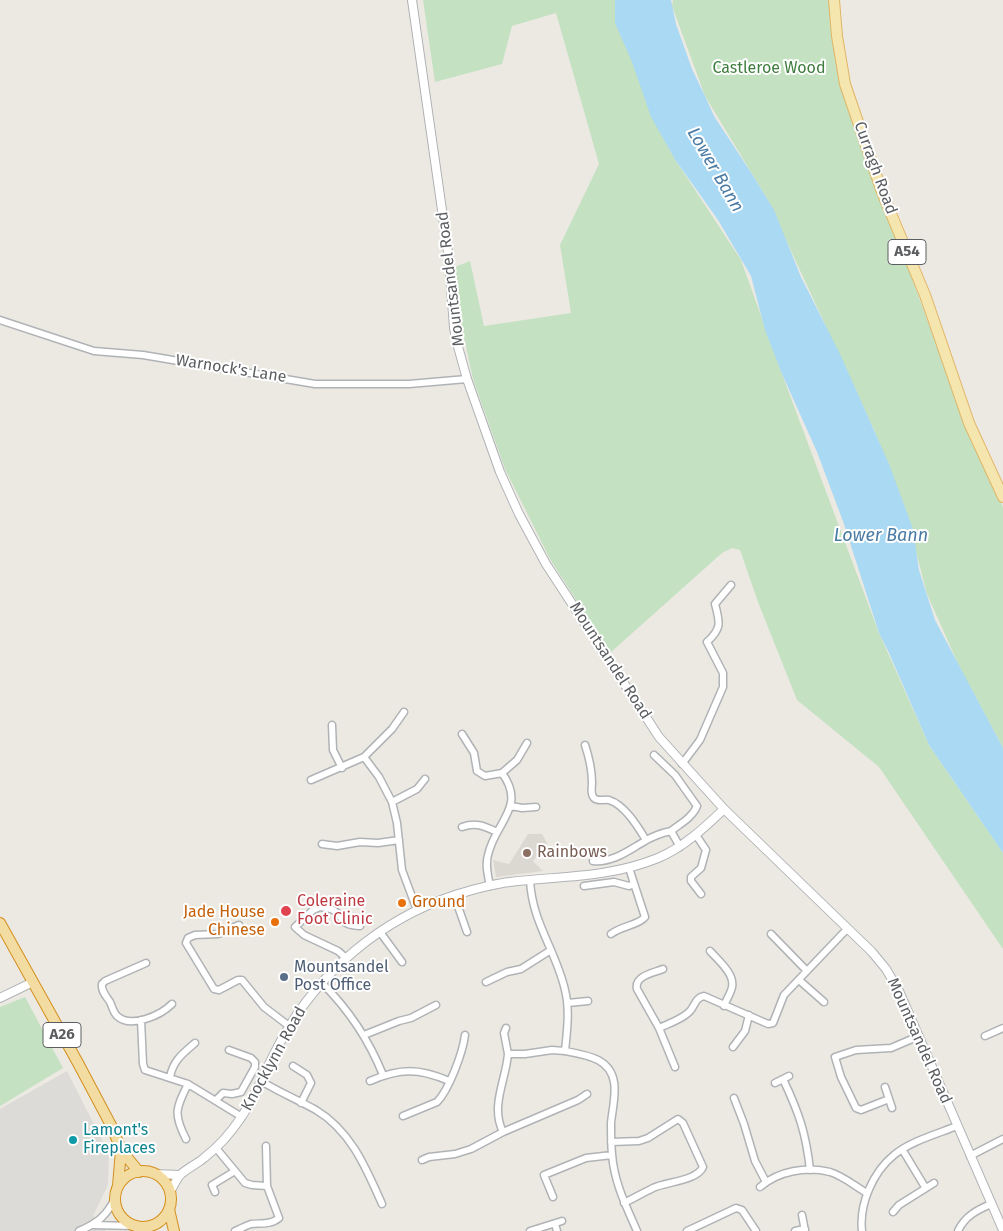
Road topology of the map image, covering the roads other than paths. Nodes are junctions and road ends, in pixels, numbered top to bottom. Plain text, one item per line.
1 (412, 0) edge
2 (834, 0) edge
3 (0, 320) edge
4 (467, 379) junction
5 (1003, 497) edge
6 (731, 585) dead end
7 (404, 712) dead end
8 (332, 725) dead end
9 (462, 734) dead end
10 (527, 743) dead end
11 (585, 744) dead end
12 (654, 755) dead end
13 (364, 757) junction
14 (682, 764) junction
15 (342, 768) junction
16 (502, 773) junction
17 (426, 779) dead end
18 (311, 780) dead end
19 (392, 802) junction
20 (511, 806) junction
21 (536, 807) dead end
22 (724, 809) junction
23 (462, 827) dead end
24 (671, 831) junction
25 (497, 832) junction
26 (696, 835) junction
27 (399, 840) junction
28 (646, 840) junction
29 (322, 844) dead end
30 (680, 846) junction
31 (593, 861) dead end
32 (629, 868) junction
33 (530, 880) junction
34 (634, 884) junction
35 (490, 886) junction
36 (584, 886) dead end
37 (701, 894) dead end
38 (454, 895) junction
39 (417, 910) junction
40 (0, 923) edge
41 (239, 925) dead end
42 (360, 926) dead end
43 (848, 929) junction
44 (380, 932) junction
45 (467, 932) dead end
46 (612, 934) dead end
47 (771, 934) dead end
48 (551, 950) junction
49 (710, 951) dead end
50 (346, 958) junction
51 (402, 962) dead end
52 (146, 963) dead end
53 (663, 969) dead end
54 (808, 971) junction
55 (799, 980) junction
56 (33, 982) junction
57 (486, 982) dead end
58 (322, 983) junction
59 (0, 998) edge
60 (588, 1001) dead end
61 (824, 1002) dead end
62 (568, 1003) junction
63 (172, 1004) dead end
64 (436, 1005) dead end
65 (724, 1006) junction
66 (749, 1015) junction
67 (141, 1020) junction
68 (289, 1026) junction
69 (506, 1028) dead end
70 (659, 1028) junction
71 (1003, 1028) edge
72 (364, 1035) junction
73 (464, 1035) dead end
74 (918, 1036) junction
75 (985, 1036) dead end
76 (195, 1044) dead end
77 (733, 1048) dead end
78 (229, 1050) dead end
79 (565, 1051) junction
80 (508, 1054) junction
81 (293, 1066) dead end
82 (675, 1066) dead end
83 (383, 1075) junction
84 (170, 1077) junction
85 (261, 1081) junction
86 (370, 1081) dead end
87 (449, 1081) junction
88 (776, 1082) dead end
89 (188, 1084) junction
90 (885, 1086) dead end
91 (587, 1094) dead end
92 (734, 1098) dead end
93 (889, 1099) junction
94 (216, 1100) junction
95 (302, 1103) junction
96 (892, 1108) dead end
97 (403, 1116) dead end
98 (242, 1117) junction
99 (957, 1126) junction
100 (502, 1132) junction
101 (186, 1139) dead end
102 (1003, 1139) edge
103 (611, 1142) junction
104 (266, 1146) dead end
105 (216, 1148) junction
106 (902, 1149) junction
107 (121, 1150) junction
108 (612, 1155) junction
109 (970, 1156) junction
110 (422, 1160) dead end
111 (810, 1170) junction
112 (235, 1171) junction
113 (139, 1172) junction
114 (154, 1174) junction
115 (180, 1175) junction
116 (766, 1182) junction
117 (934, 1183) dead end
118 (267, 1186) junction
119 (118, 1187) junction
120 (760, 1187) dead end
121 (925, 1187) junction
122 (170, 1192) junction
123 (215, 1192) dead end
124 (867, 1193) junction
125 (553, 1197) dead end
126 (115, 1198) junction
127 (624, 1203) junction
128 (382, 1204) dead end
129 (991, 1204) junction
130 (169, 1209) junction
131 (893, 1212) dead end
132 (802, 1215) dead end
133 (562, 1221) dead end
134 (555, 1224) junction
135 (93, 1225) junction
136 (134, 1226) junction
137 (152, 1229) edge
138 (689, 1230) edge
139 (805, 1230) edge
140 (1003, 1230) edge
141 (79, 1231) edge
142 (174, 1231) edge
143 (235, 1231) edge
144 (530, 1231) edge
145 (557, 1231) edge
146 (637, 1231) edge
147 (756, 1231) edge
148 (795, 1231) edge
149 (862, 1231) edge
150 (958, 1231) edge

1 - 4 street, Mountsandel Road
2 - 5 main road, Curragh Road / A54
3 - 4 street, Warnock's Lane
4 - 14 street, Mountsandel Road
6 - 14 street
7 - 13 street
8 - 15 street
9 - 16 street
10 - 16 street
11 - 28 street
12 - 24 street
13 - 15 street
13 - 19 street
14 - 22 street, Mountsandel Road
15 - 18 street
16 - 20 street
17 - 19 street
19 - 27 street
20 - 21 street
20 - 25 street
22 - 26 street, Knocklynn Road
22 - 43 street, Mountsandel Road
23 - 25 street
24 - 28 street
24 - 30 street
25 - 35 street
26 - 30 street, Knocklynn Road
26 - 37 street
27 - 29 street
27 - 39 street
28 - 31 street
30 - 32 street, Knocklynn Road
32 - 33 street, Knocklynn Road
32 - 34 street
33 - 35 street, Knocklynn Road
33 - 48 street
34 - 36 street
34 - 46 street
35 - 38 street, Knocklynn Road
38 - 39 street, Knocklynn Road
38 - 45 street
39 - 44 street, Knocklynn Road
40 - 56 highway, A26
41 - 68 street
42 - 50 street
43 - 54 street
43 - 74 street, Mountsandel Road
44 - 50 street, Knocklynn Road
44 - 51 street
47 - 54 street
48 - 57 street
48 - 62 street
49 - 65 street
50 - 58 street, Knocklynn Road
52 - 67 street
53 - 70 street
54 - 55 street
55 - 61 street
55 - 66 street
56 - 59 street
56 - 107 highway, A26
58 - 68 street, Knocklynn Road
58 - 72 street
60 - 62 street
62 - 79 street
63 - 67 street
64 - 72 street
65 - 66 street
65 - 70 street
66 - 77 street
67 - 84 street
68 - 85 street, Knocklynn Road
69 - 80 street
70 - 82 street
71 - 75 street
72 - 83 street
73 - 87 street
74 - 93 street
74 - 99 street, Mountsandel Road
76 - 84 street
78 - 94 street
79 - 80 street
79 - 103 street
80 - 100 street
81 - 95 street
83 - 86 street
83 - 87 street
84 - 89 street
85 - 95 street
85 - 98 street, Knocklynn Road
87 - 97 street
88 - 111 street
89 - 94 street
89 - 101 street
90 - 93 street
91 - 100 street
92 - 116 street
93 - 96 street
94 - 98 street
95 - 128 street
98 - 105 street, Knocklynn Road
99 - 106 street
99 - 109 street, Mountsandel Road
100 - 110 street
102 - 109 street
103 - 108 street
103 - 127 street
104 - 118 street
105 - 112 street
105 - 115 street, Knocklynn Road
106 - 121 street
106 - 124 street
107 - 113 highway, A26
107 - 119 highway, A26
108 - 125 street
108 - 127 street
109 - 129 street, Mountsandel Road
111 - 116 street
111 - 124 street
112 - 118 street
112 - 123 street
113 - 114 highway
113 - 119 highway
114 - 115 street
114 - 122 highway
115 - 122 street, Knocklynn Road
116 - 120 street
117 - 121 street
118 - 143 street
119 - 126 highway, A26
121 - 131 street
122 - 130 highway
124 - 149 street
126 - 135 street
126 - 136 highway
127 - 146 street
129 - 140 street, Mountsandel Road
129 - 150 street
130 - 137 highway
130 - 142 highway
132 - 139 street
133 - 134 street
134 - 144 street
134 - 145 street
135 - 136 street
135 - 141 street
136 - 137 highway
138 - 147 street
139 - 148 street

